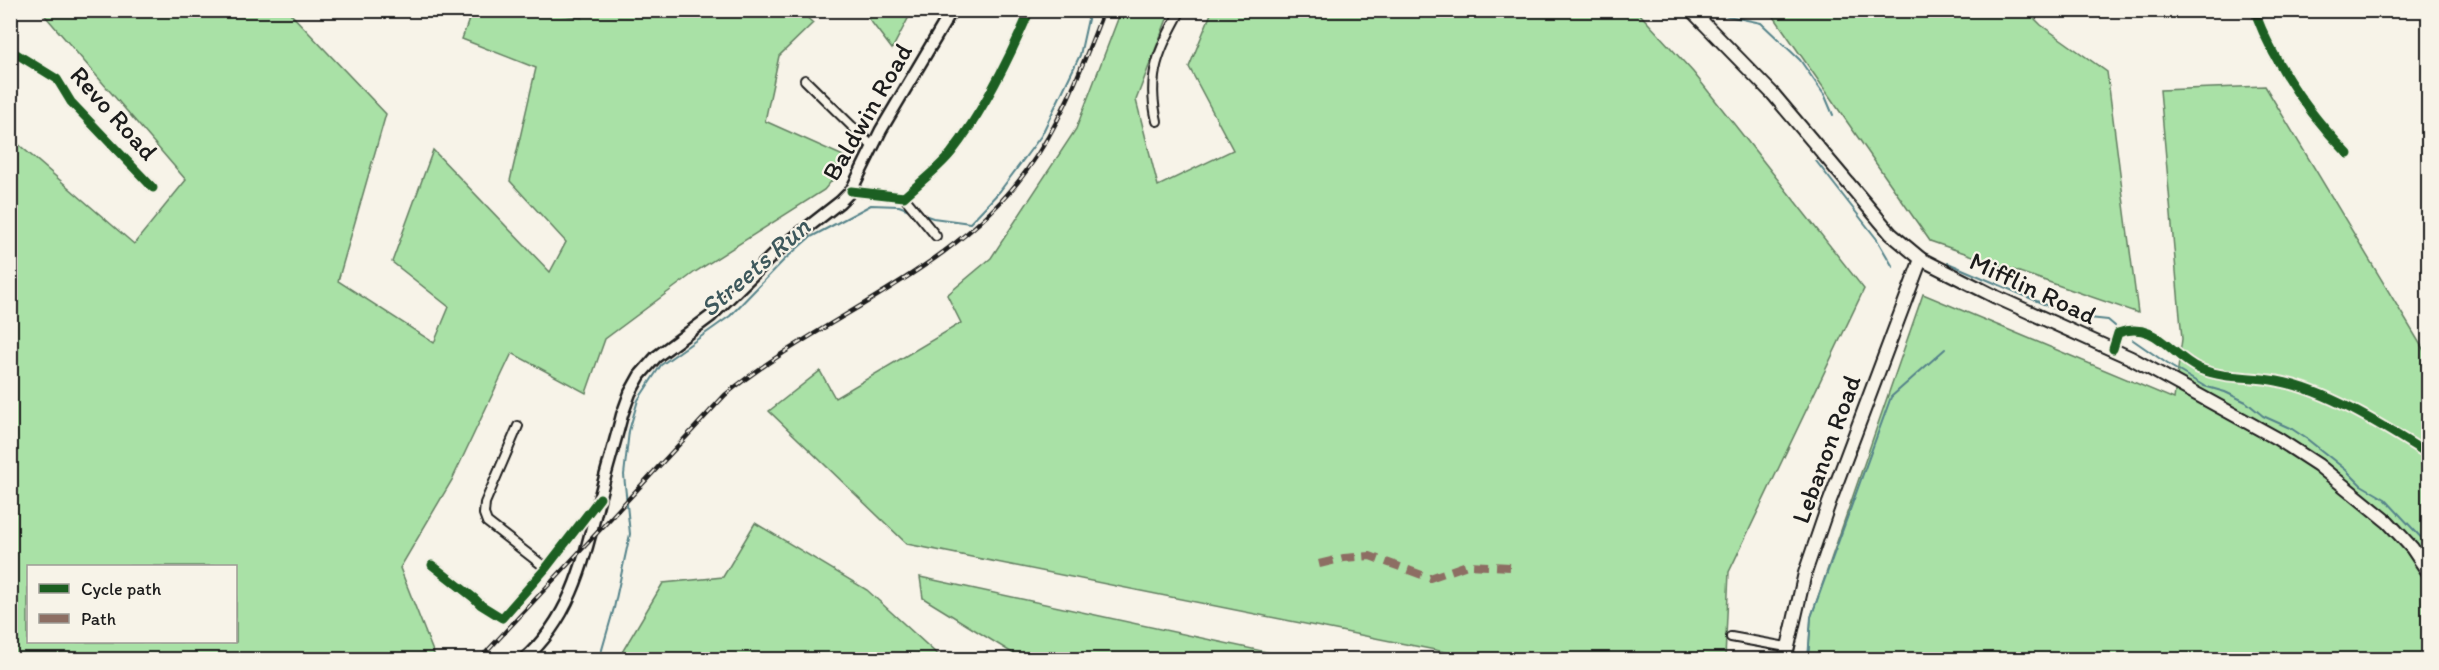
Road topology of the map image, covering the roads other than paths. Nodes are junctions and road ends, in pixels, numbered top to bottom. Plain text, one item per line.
1 (952, 10) edge
2 (1030, 10) edge
3 (1181, 10) edge
4 (1691, 10) edge
5 (2254, 10) edge
6 (10, 50) edge
7 (805, 80) dead end
8 (1157, 121) dead end
9 (872, 147) junction
10 (2348, 154) dead end
11 (153, 188) dead end
12 (851, 191) junction
13 (904, 197) junction
14 (936, 236) dead end
15 (1921, 259) junction
16 (2113, 349) junction
17 (518, 426) dead end
18 (2428, 454) edge
19 (600, 498) junction
20 (432, 565) dead end
21 (546, 568) junction
22 (2428, 572) edge
23 (1731, 637) dead end
24 (1786, 653) edge
25 (523, 660) edge

1 - 9 main road, Baldwin Road
2 - 13 street
3 - 8 street
4 - 15 main road, Mifflin Road
5 - 10 street
6 - 11 street, Revo Road
7 - 9 street
9 - 12 main road, Baldwin Road
12 - 13 street
12 - 19 main road, Baldwin Road
13 - 14 street
15 - 16 main road, Mifflin Road
15 - 24 main road, Lebanon Road
16 - 18 street
16 - 22 main road, Mifflin Road
17 - 21 street
19 - 21 street
19 - 25 main road, Baldwin Road
20 - 21 street
23 - 24 street

